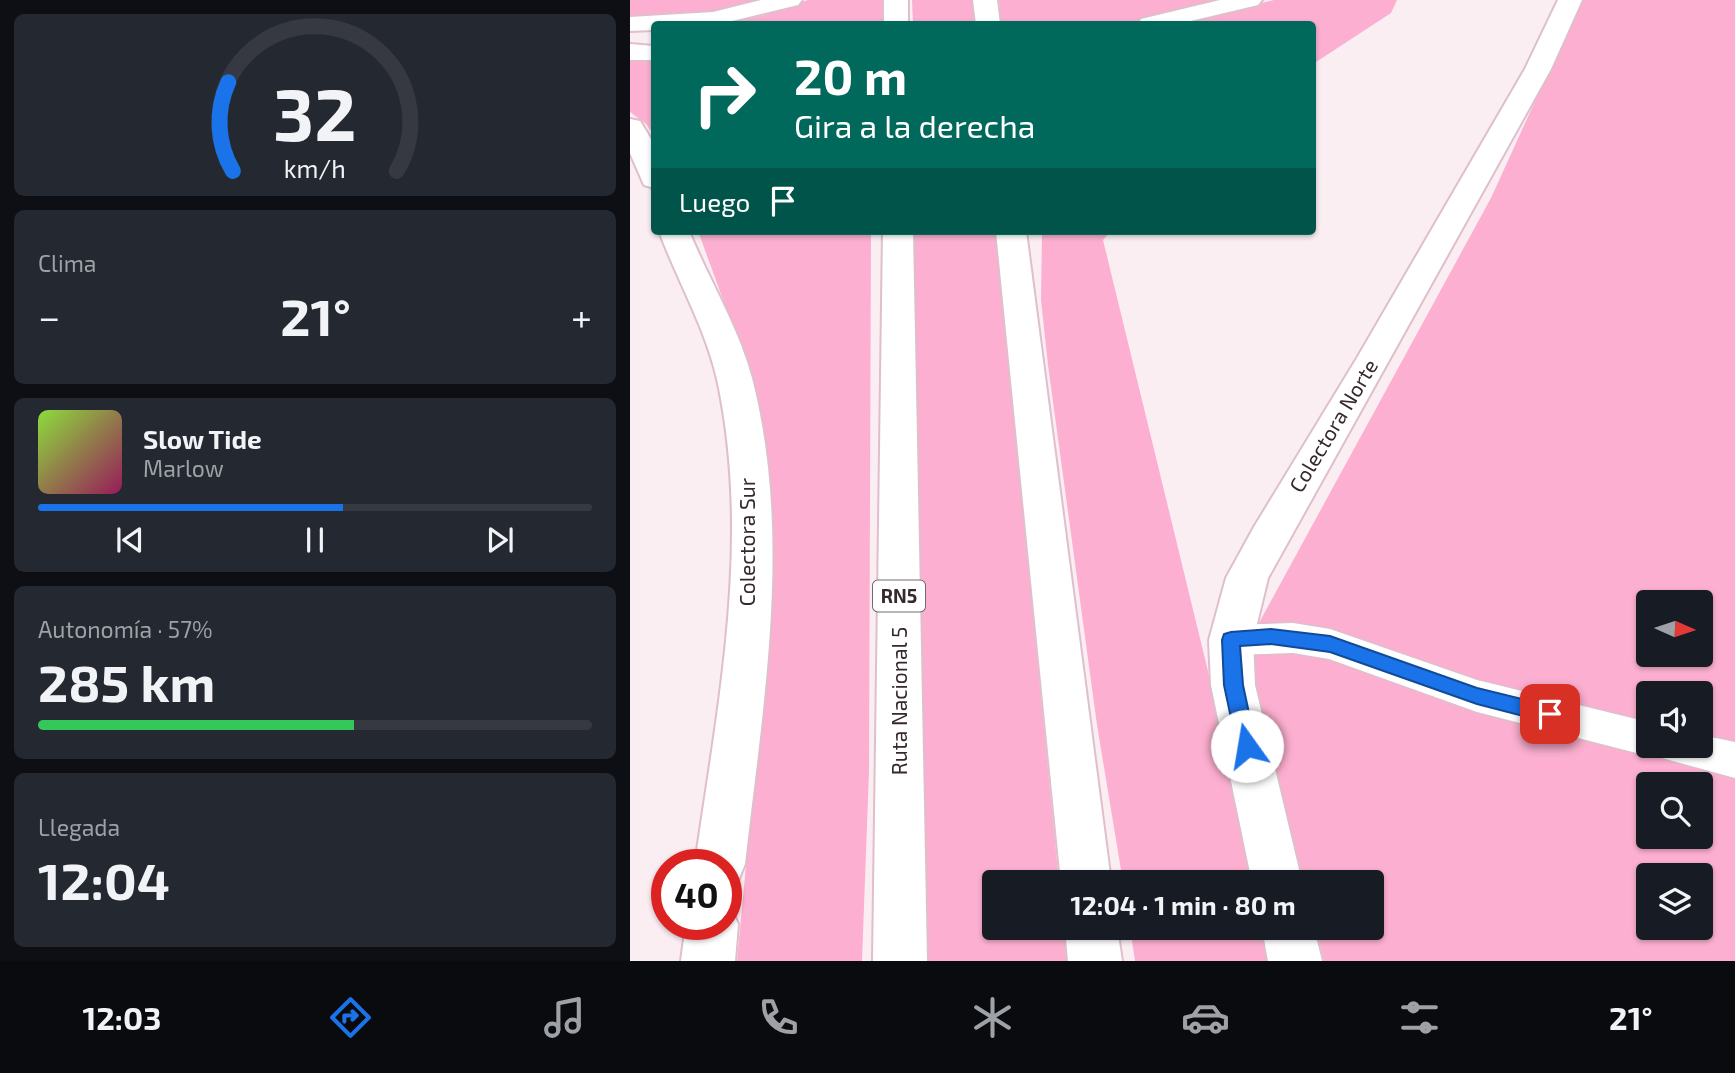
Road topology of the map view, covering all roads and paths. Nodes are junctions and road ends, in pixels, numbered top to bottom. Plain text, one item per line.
1 (790, 0) edge
2 (896, 0) edge
3 (985, 0) edge
4 (1250, 0) edge
5 (1570, 0) edge
6 (680, 21) edge
7 (896, 21) edge
8 (988, 21) edge
9 (1162, 21) edge
10 (651, 23) edge
11 (630, 24) edge
12 (630, 52) edge
13 (651, 53) edge
14 (630, 127) edge
15 (651, 172) edge
16 (676, 235) edge
17 (884, 235) edge
18 (898, 235) edge
19 (1016, 239) edge
20 (899, 352) junction
21 (1231, 640) junction
22 (1636, 736) edge
23 (1713, 755) edge
24 (1735, 760) edge
25 (722, 849) edge
26 (1085, 870) edge
27 (1274, 870) edge
28 (710, 940) edge
29 (1092, 940) edge
30 (1290, 940) edge
31 (708, 961) edge
32 (900, 961) edge
33 (1095, 961) edge
34 (1295, 961) edge

1 - 6 main road
2 - 7 main road
3 - 8 main road
4 - 9 main road
5 - 21 main road, Colectora Norte
10 - 11 main road
12 - 13 main road
14 - 15 main road
16 - 25 main road, Colectora Sur
17 - 20 main road
18 - 20 main road, Ruta Nacional 5 / RN5
19 - 26 main road
20 - 32 main road, Ruta Nacional 5 / RN5
21 - 22 street
21 - 27 main road, Colectora Norte
23 - 24 street
28 - 31 main road
29 - 33 main road
30 - 34 main road

